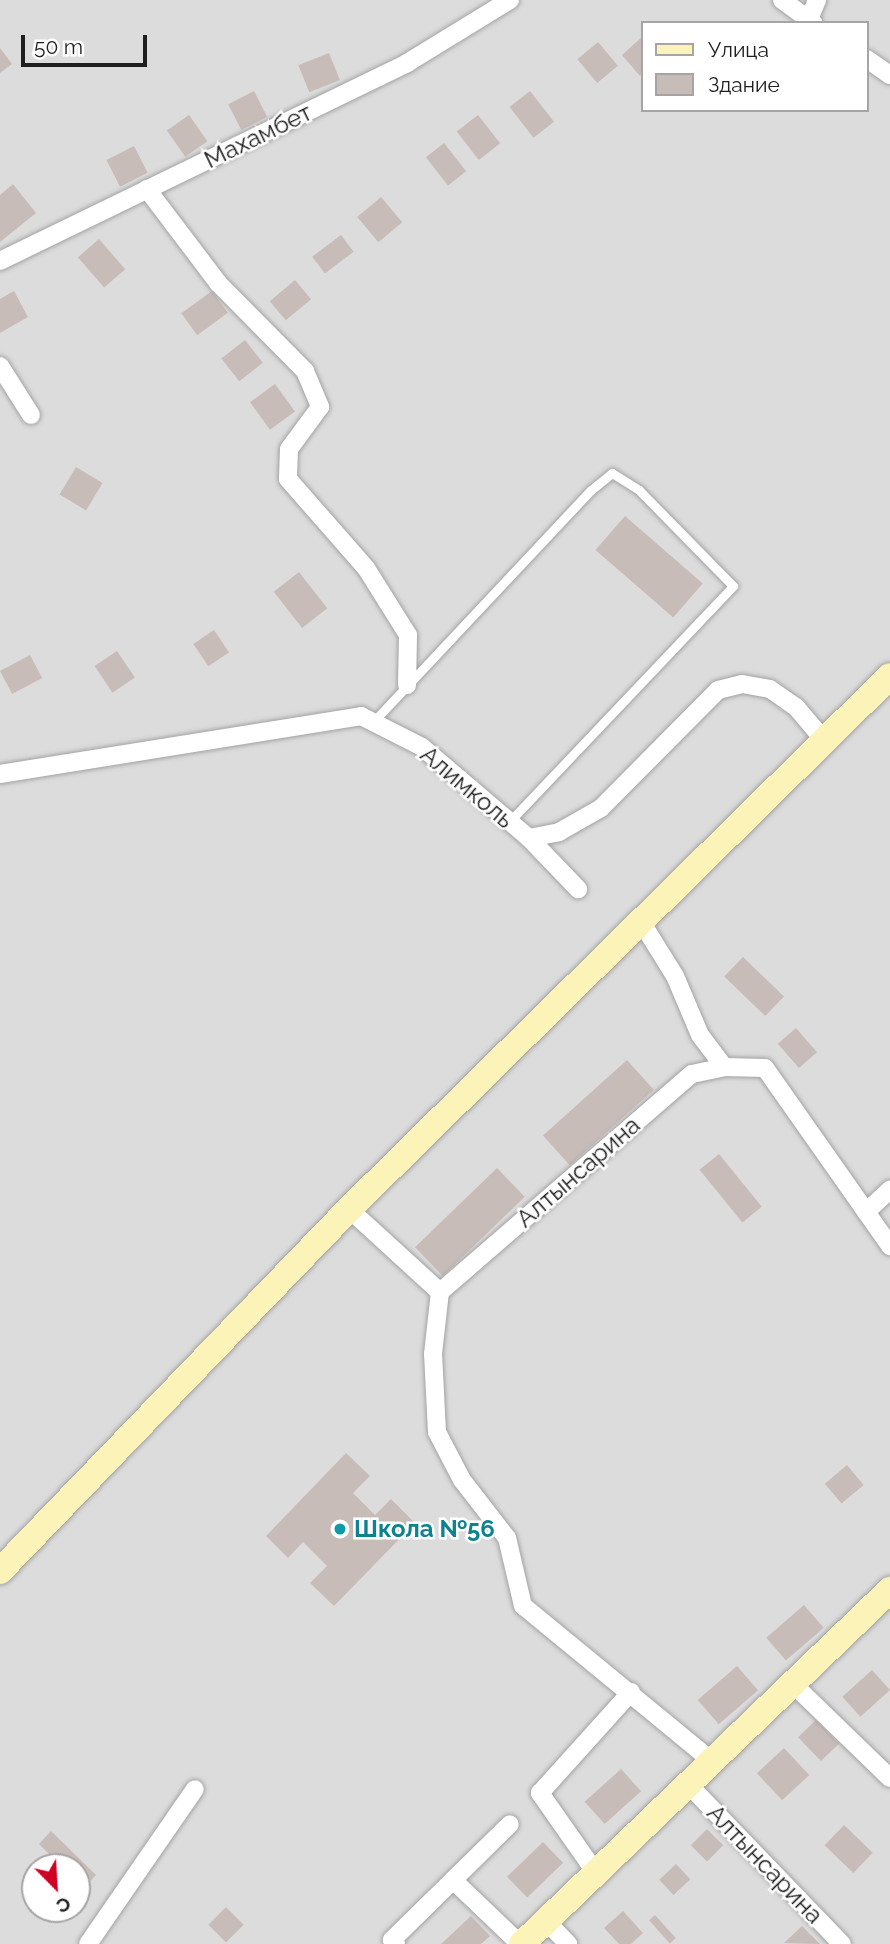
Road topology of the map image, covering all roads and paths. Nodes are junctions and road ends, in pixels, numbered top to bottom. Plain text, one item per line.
1 (510, 0) edge
2 (782, 0) edge
3 (817, 0) edge
4 (811, 21) edge
5 (869, 60) edge
6 (890, 75) edge
7 (147, 190) junction
8 (0, 261) edge
9 (0, 366) edge
10 (31, 415) dead end
11 (890, 676) edge
12 (407, 685) junction
13 (373, 722) junction
14 (823, 739) junction
15 (0, 774) edge
16 (509, 823) junction
17 (529, 838) junction
18 (578, 889) dead end
19 (642, 923) junction
20 (724, 1067) junction
21 (890, 1190) edge
22 (349, 1209) junction
23 (866, 1212) junction
24 (890, 1246) edge
25 (440, 1292) junction
26 (0, 1571) edge
27 (890, 1590) edge
28 (793, 1684) junction
29 (631, 1692) junction
30 (712, 1761) junction
31 (890, 1778) edge
32 (688, 1784) junction
33 (195, 1789) dead end
34 (510, 1824) dead end
35 (596, 1873) junction
36 (453, 1880) junction
37 (546, 1921) junction
38 (88, 1944) edge
39 (396, 1944) edge
40 (521, 1944) edge
41 (568, 1944) edge
42 (842, 1944) edge

1 - 7 street, Махамбет
2 - 4 street
3 - 4 street
5 - 6 street
7 - 8 street, Махамбет
7 - 12 street
9 - 10 street
11 - 14 street
12 - 13 lane
12 - 16 lane
13 - 15 street, Алимколь
13 - 16 street, Алимколь
14 - 17 street, Алимколь
14 - 19 street
16 - 17 street, Алимколь
17 - 18 street
19 - 20 street
19 - 22 street
20 - 23 street, Алтынсарина
20 - 25 street, Алтынсарина
21 - 23 street
22 - 25 street
22 - 26 street
23 - 24 street, Алтынсарина
25 - 29 street
27 - 28 street, Алтынсарина
28 - 30 street, Алтынсарина
28 - 31 street
29 - 30 street
29 - 35 street
30 - 32 street, Алтынсарина
32 - 35 street, Алтынсарина
32 - 42 street, Алтынсарина
33 - 38 street
34 - 36 street
35 - 37 street, Алтынсарина
36 - 39 street
36 - 40 street
37 - 40 street, Алтынсарина
37 - 41 street

